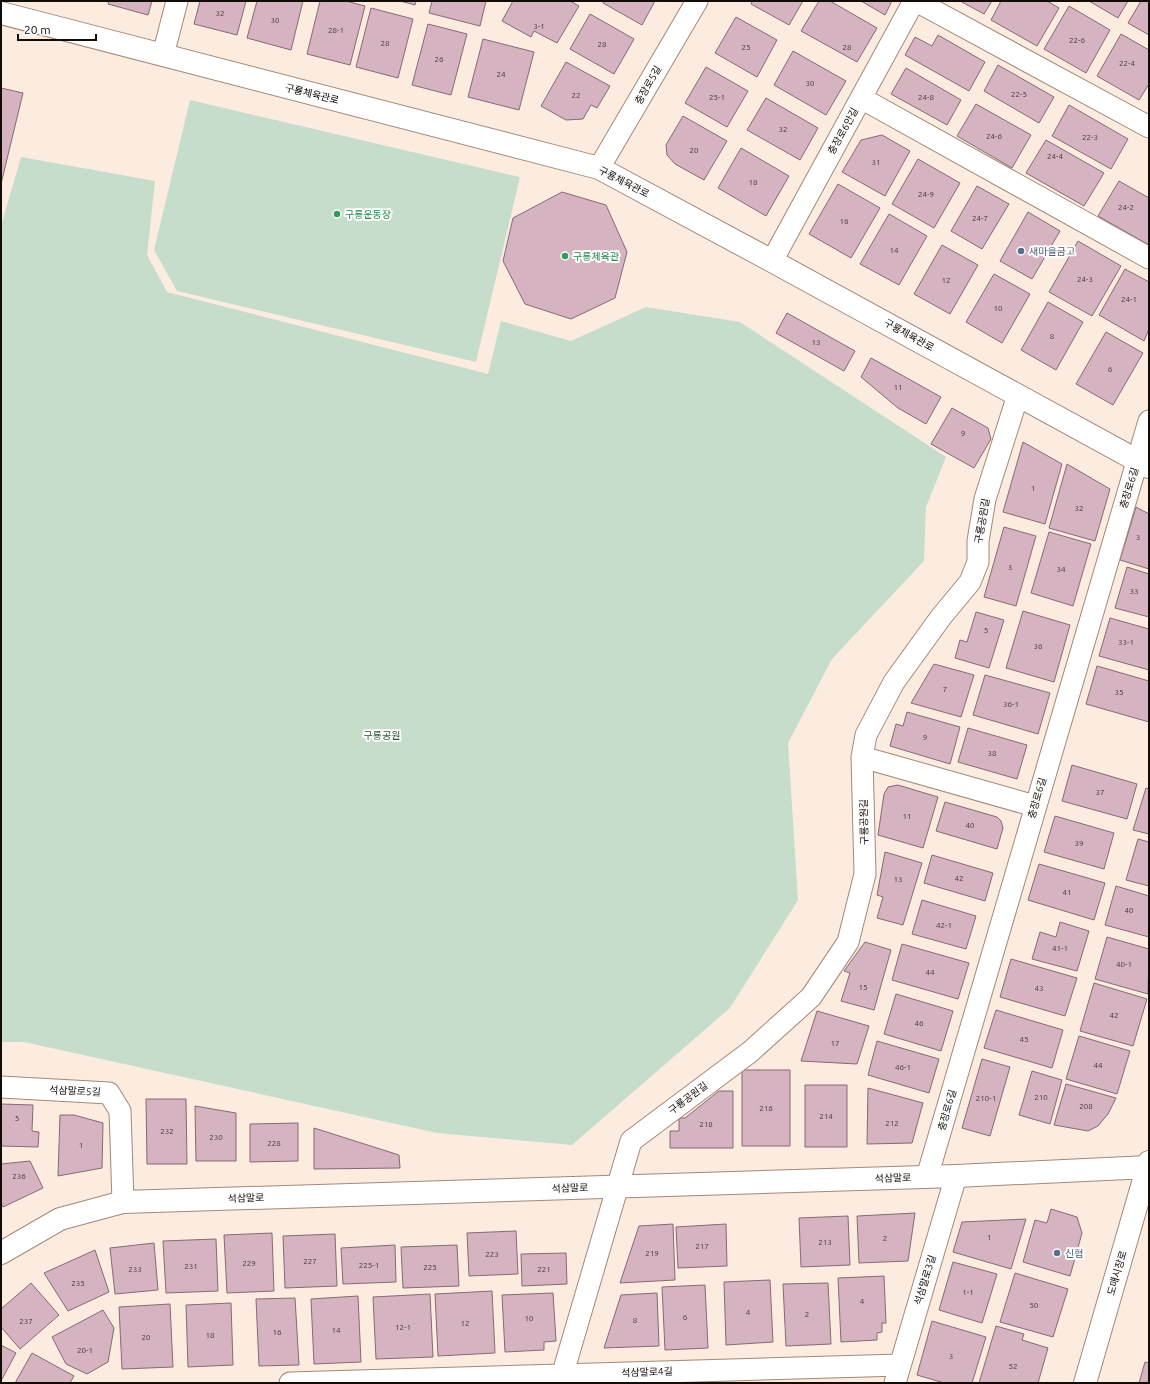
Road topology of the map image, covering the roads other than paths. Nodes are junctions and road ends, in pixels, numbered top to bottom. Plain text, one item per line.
1 (177, 1) edge
2 (697, 1) edge
3 (915, 1) edge
4 (1, 13) edge
5 (163, 55) junction
6 (861, 98) junction
7 (1149, 127) edge
8 (599, 168) junction
9 (1149, 258) edge
10 (772, 261) junction
11 (1018, 395) junction
12 (1149, 421) edge
13 (1143, 464) edge
14 (862, 757) junction
15 (1035, 806) junction
16 (1, 1087) edge
17 (1148, 1166) edge
18 (956, 1176) junction
19 (928, 1177) junction
20 (618, 1187) junction
21 (123, 1202) junction
22 (1, 1253) edge
23 (898, 1374) edge
24 (730, 1376) edge
25 (562, 1379) edge
26 (290, 1383) edge
27 (1085, 1383) edge

1 - 5 street
2 - 8 street, 충장로5길
3 - 6 street, 충장로6안길
3 - 7 street
4 - 5 street, 구룡체육관로
5 - 8 street, 구룡체육관로
6 - 9 street
6 - 10 street, 충장로6안길
8 - 10 street, 구룡체육관로
10 - 11 street, 구룡체육관로
11 - 13 street, 구룡체육관로
11 - 14 street, 구룡공원길
12 - 13 street, 충장로6길
13 - 15 street, 충장로6길
14 - 15 street
14 - 20 street, 구룡공원길
15 - 19 street, 충장로6길
16 - 21 street, 석삼말로5길
17 - 18 street, 석삼말로
17 - 27 street, 도매시장로
18 - 19 street, 석삼말로
18 - 23 street, 석삼말로3길
19 - 20 street, 석삼말로
20 - 21 street, 석삼말로
20 - 25 street, 구룡공원길
21 - 22 street, 석삼말로
23 - 24 street, 석삼말로4길
24 - 25 street, 석삼말로4길
25 - 26 street, 석삼말로4길

